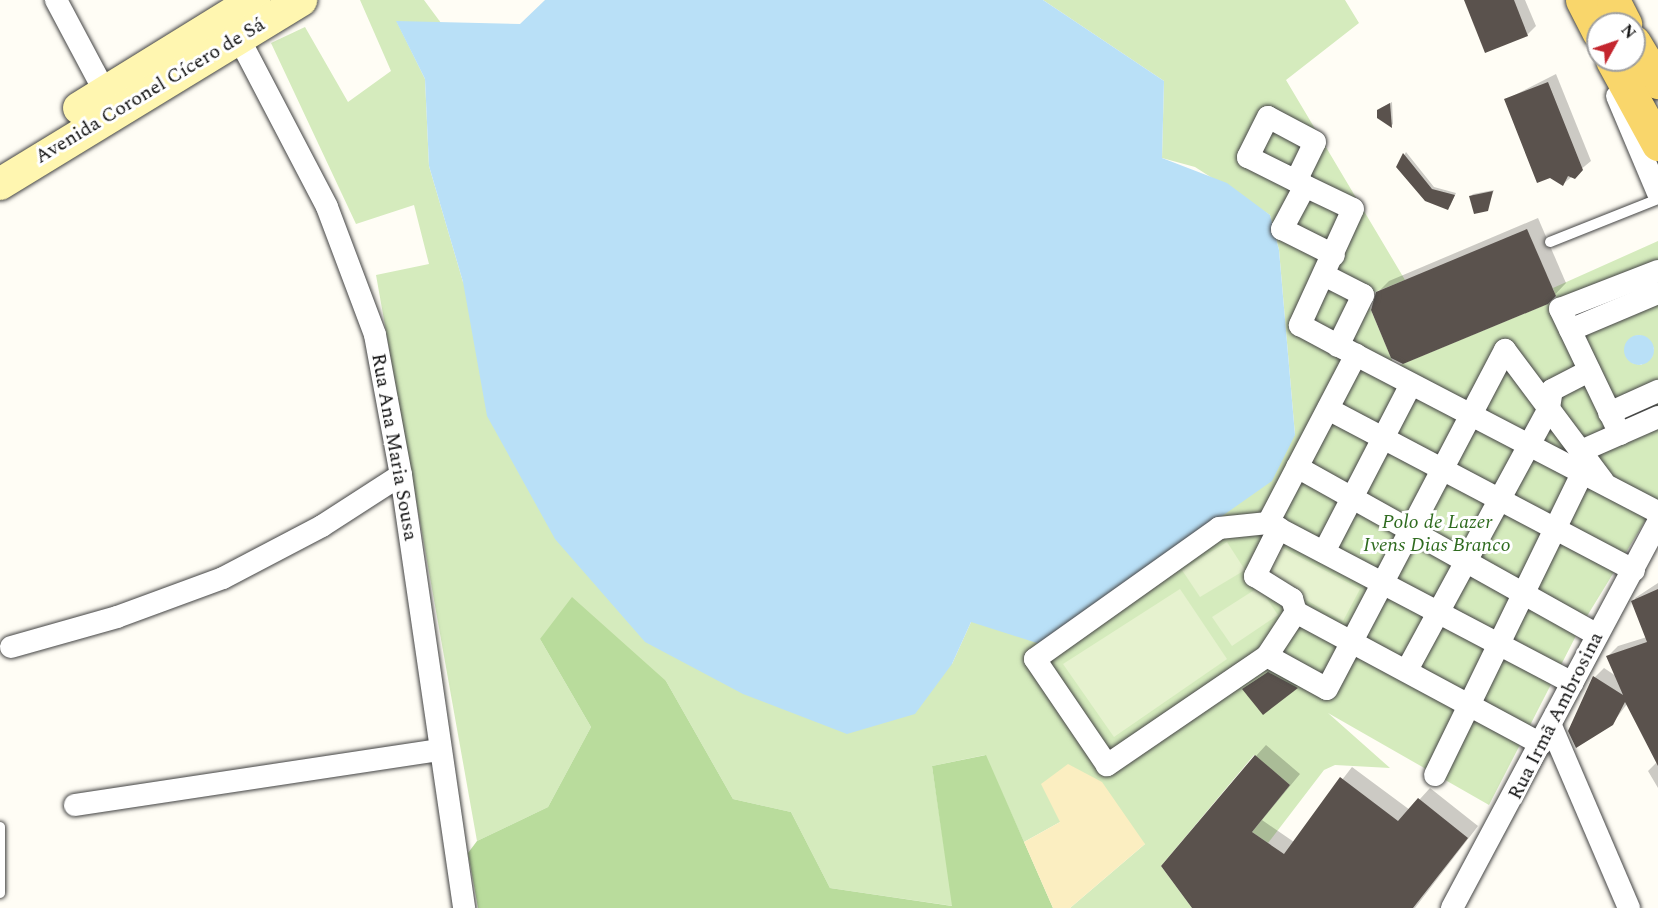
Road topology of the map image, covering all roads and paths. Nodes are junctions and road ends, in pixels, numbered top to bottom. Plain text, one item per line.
1 (56, 0) edge
2 (254, 0) edge
3 (301, 0) edge
4 (233, 27) junction
5 (1646, 62) edge
6 (1611, 72) edge
7 (1619, 72) edge
8 (1658, 82) edge
9 (105, 92) junction
10 (1658, 144) edge
11 (0, 160) edge
12 (0, 184) edge
13 (1658, 193) edge
14 (1658, 199) edge
15 (1550, 242) dead end
16 (1334, 255) junction
17 (1658, 271) edge
18 (1324, 275) junction
19 (1658, 294) edge
20 (1570, 330) junction
21 (1347, 350) junction
22 (1589, 371) junction
23 (1412, 384) junction
24 (1658, 391) edge
25 (1548, 408) junction
26 (1328, 409) junction
27 (1468, 413) junction
28 (1609, 413) junction
29 (1658, 417) edge
30 (1620, 434) junction
31 (1381, 437) junction
32 (1525, 444) junction
33 (1583, 462) junction
34 (1297, 467) junction
35 (1440, 468) junction
36 (401, 475) junction
37 (1351, 496) junction
38 (1498, 498) junction
39 (1658, 512) edge
40 (1658, 522) edge
41 (1273, 526) junction
42 (1410, 528) junction
43 (1556, 530) junction
44 (1324, 552) junction
45 (1467, 561) junction
46 (1634, 570) junction
47 (1381, 582) junction
48 (1524, 593) junction
49 (1296, 612) junction
50 (1438, 612) junction
51 (1597, 635) junction
52 (1351, 641) junction
53 (1496, 642) junction
54 (10, 647) dead end
55 (1268, 656) junction
56 (1407, 670) junction
57 (1573, 683) junction
58 (1467, 702) junction
59 (1546, 735) junction
60 (439, 750) junction
61 (1436, 776) dead end
62 (75, 805) dead end
63 (0, 827) edge
64 (0, 893) edge
65 (464, 908) edge
66 (1452, 908) edge
67 (1629, 908) edge

1 - 9 street
2 - 4 main road, Avenida Coronel Cícero de Sá
3 - 4 main road, Avenida Coronel Cícero de Sá
4 - 9 main road, Avenida Coronel Cícero de Sá
4 - 12 main road, Avenida Coronel Cícero de Sá
4 - 36 street, Rua Ana Maria Sousa
5 - 8 main road
6 - 13 street
7 - 10 main road
9 - 11 main road, Avenida Coronel Cícero de Sá
14 - 15 lane
16 - 16 street
16 - 18 street
17 - 20 street
18 - 21 street
18 - 21 street
19 - 20 street
20 - 22 street
21 - 23 street
21 - 26 street
22 - 25 street
22 - 28 street
23 - 27 street
23 - 31 street
24 - 28 street
25 - 27 street
25 - 32 street
25 - 33 street
26 - 31 street
26 - 34 street
27 - 32 street
27 - 35 street
28 - 30 street
29 - 30 street
30 - 33 street
31 - 35 street
31 - 37 street
32 - 33 street
32 - 38 street
33 - 39 street
33 - 43 street
34 - 37 street
34 - 41 street
35 - 38 street
35 - 42 street
36 - 54 street
36 - 60 street, Rua Ana Maria Sousa
37 - 42 street
37 - 44 street
38 - 43 street
38 - 45 street
40 - 46 street, Rua Irmã Ambrosina
41 - 44 street
41 - 49 street
41 - 55 street
42 - 45 street
42 - 47 street
43 - 46 street
43 - 48 street
44 - 47 street
45 - 48 street
45 - 50 street
46 - 51 street, Rua Irmã Ambrosina
47 - 50 street
47 - 52 street
48 - 51 street
48 - 53 street
49 - 52 street
49 - 55 street
50 - 53 street
50 - 56 street
51 - 57 street, Rua Irmã Ambrosina
52 - 55 street
52 - 56 street
53 - 57 street
53 - 58 street
56 - 58 street
57 - 59 street, Rua Irmã Ambrosina
58 - 59 street
58 - 61 street
59 - 66 street, Rua Irmã Ambrosina
59 - 67 street
60 - 62 street
60 - 65 street, Rua Ana Maria Sousa
63 - 64 lane

